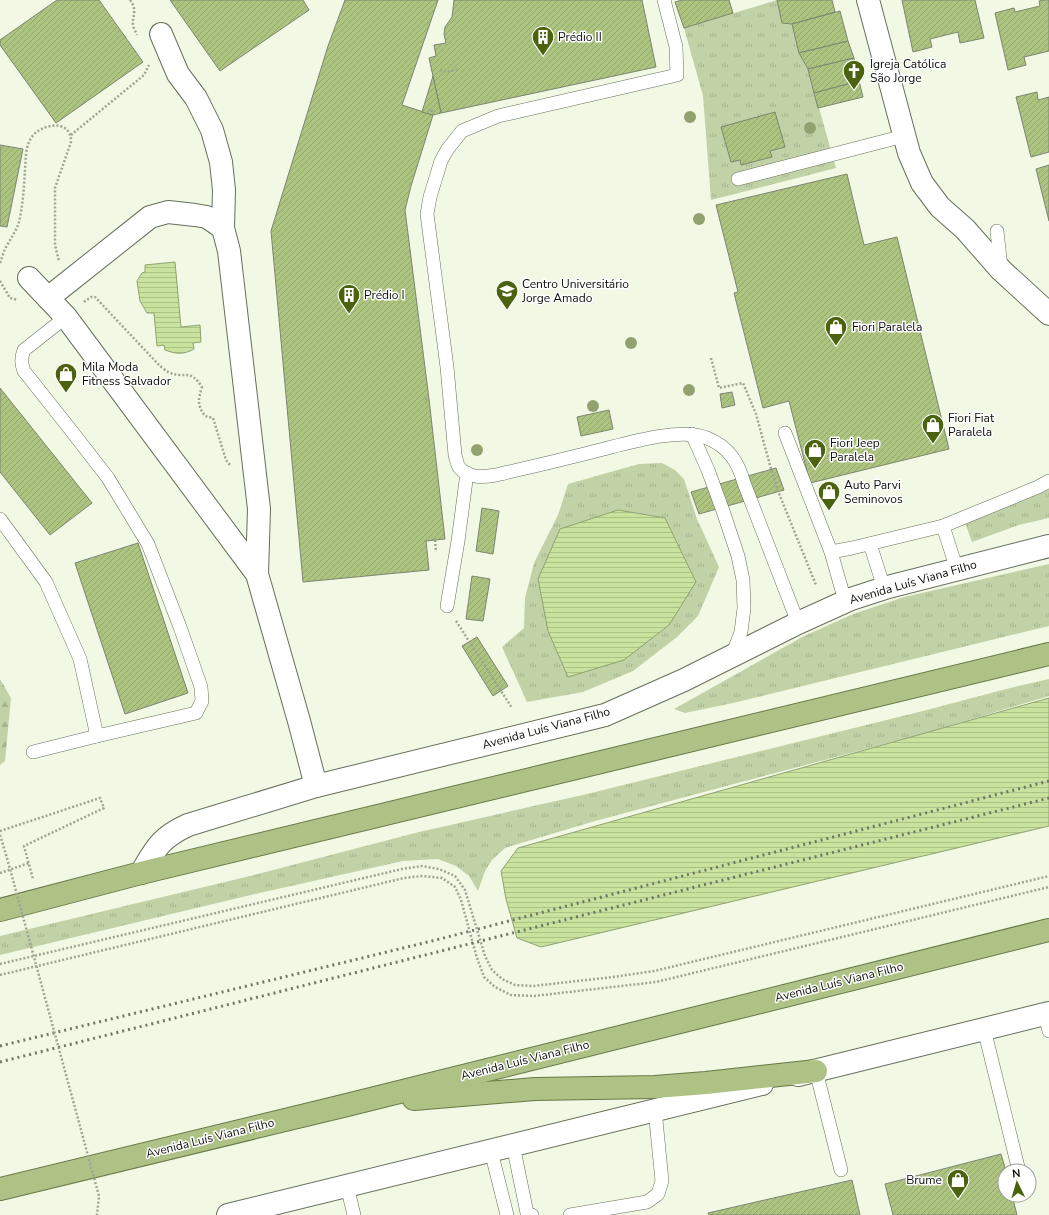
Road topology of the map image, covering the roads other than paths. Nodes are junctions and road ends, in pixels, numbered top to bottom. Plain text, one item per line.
1 (664, 0) edge
2 (868, 0) edge
3 (161, 34) dead end
4 (904, 136) junction
5 (738, 179) dead end
6 (224, 228) junction
7 (997, 231) dead end
8 (1001, 270) junction
9 (29, 278) dead end
10 (48, 298) junction
11 (1049, 314) edge
12 (66, 317) junction
13 (786, 433) dead end
14 (692, 434) junction
15 (466, 473) junction
16 (1049, 481) edge
17 (0, 519) edge
18 (943, 526) junction
19 (870, 544) junction
20 (1049, 546) edge
21 (831, 552) junction
22 (956, 570) junction
23 (257, 574) junction
24 (884, 588) junction
25 (845, 601) junction
26 (447, 606) dead end
27 (798, 623) junction
28 (1049, 654) edge
29 (732, 656) junction
30 (97, 736) junction
31 (33, 752) dead end
32 (316, 786) junction
33 (140, 873) junction
34 (0, 910) edge
35 (1049, 930) edge
36 (1048, 1020) edge
37 (984, 1029) junction
38 (816, 1071) junction
39 (347, 1105) junction
40 (655, 1110) junction
41 (513, 1145) junction
42 (492, 1151) junction
43 (1017, 1163) edge
44 (841, 1170) dead end
45 (347, 1186) junction
46 (0, 1189) edge
47 (228, 1215) edge
48 (354, 1215) edge
49 (507, 1215) edge
50 (532, 1215) edge
51 (570, 1215) edge

1 - 15 lane
2 - 4 main road
3 - 6 main road
4 - 5 lane
4 - 8 main road
6 - 10 main road
6 - 23 main road
7 - 8 lane
8 - 11 main road
9 - 10 main road
10 - 12 main road
12 - 23 main road
12 - 30 lane
13 - 21 lane
14 - 15 lane
14 - 27 lane
14 - 29 lane
15 - 26 lane
16 - 18 lane
17 - 30 lane
18 - 19 lane
18 - 22 lane
19 - 21 lane
19 - 24 lane
20 - 22 main road, Avenida Luís Viana Filho
21 - 25 lane
22 - 24 main road, Avenida Luís Viana Filho
23 - 32 main road
24 - 25 main road, Avenida Luís Viana Filho
25 - 27 main road, Avenida Luís Viana Filho
27 - 29 main road, Avenida Luís Viana Filho
28 - 33 highway
29 - 32 main road, Avenida Luís Viana Filho
30 - 31 lane
32 - 33 main road, Avenida Luís Viana Filho
33 - 34 highway
35 - 39 highway, Avenida Luís Viana Filho
36 - 37 main road
37 - 38 main road
37 - 43 lane
38 - 39 highway
38 - 40 main road
38 - 44 lane
39 - 46 highway, Avenida Luís Viana Filho
40 - 41 main road
40 - 51 lane
41 - 42 main road
41 - 50 lane
42 - 45 main road
42 - 49 lane
45 - 47 main road
45 - 48 lane

